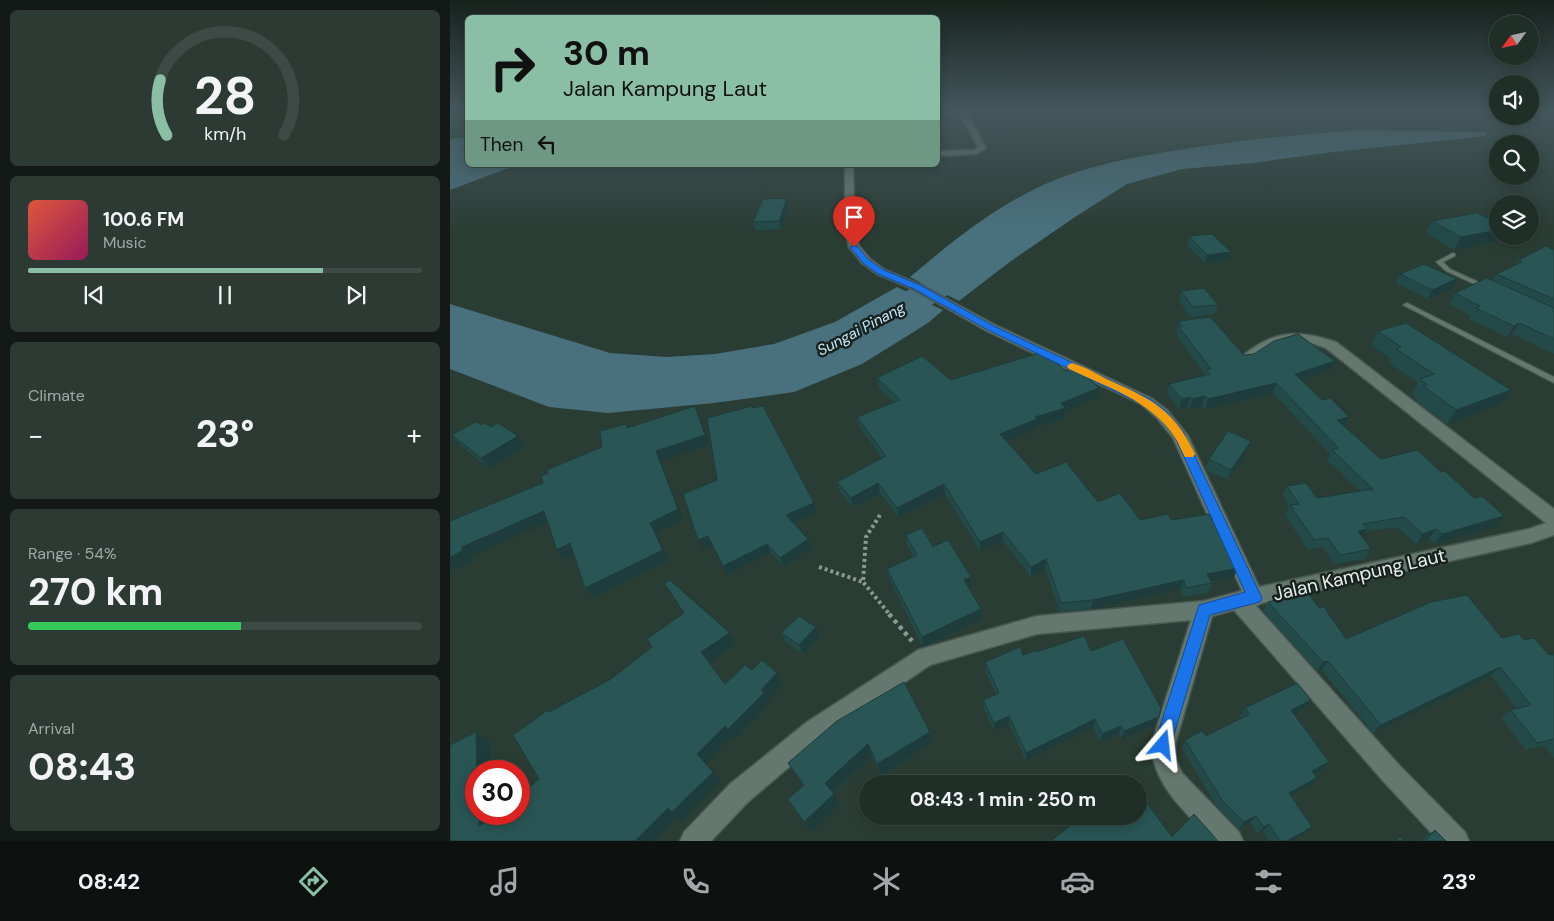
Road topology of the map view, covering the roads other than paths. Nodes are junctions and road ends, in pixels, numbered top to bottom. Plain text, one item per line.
1 (979, 150) edge
2 (940, 154) edge
3 (850, 167) edge
4 (1453, 255) dead end
5 (1492, 290) edge
6 (1407, 305) dead end
7 (1246, 360) edge
8 (1554, 380) edge
9 (1554, 519) edge
10 (1554, 527) edge
11 (1246, 599) junction
12 (1204, 610) junction
13 (693, 841) edge
14 (1230, 841) edge
15 (1456, 841) edge

1 - 2 street
3 - 11 street
4 - 5 lane
6 - 8 lane
7 - 9 street
10 - 11 street, Jalan Kampung Laut
11 - 12 street, Jalan Kampung Laut
11 - 15 street
12 - 13 street, Jalan Kampung Laut
12 - 14 street

